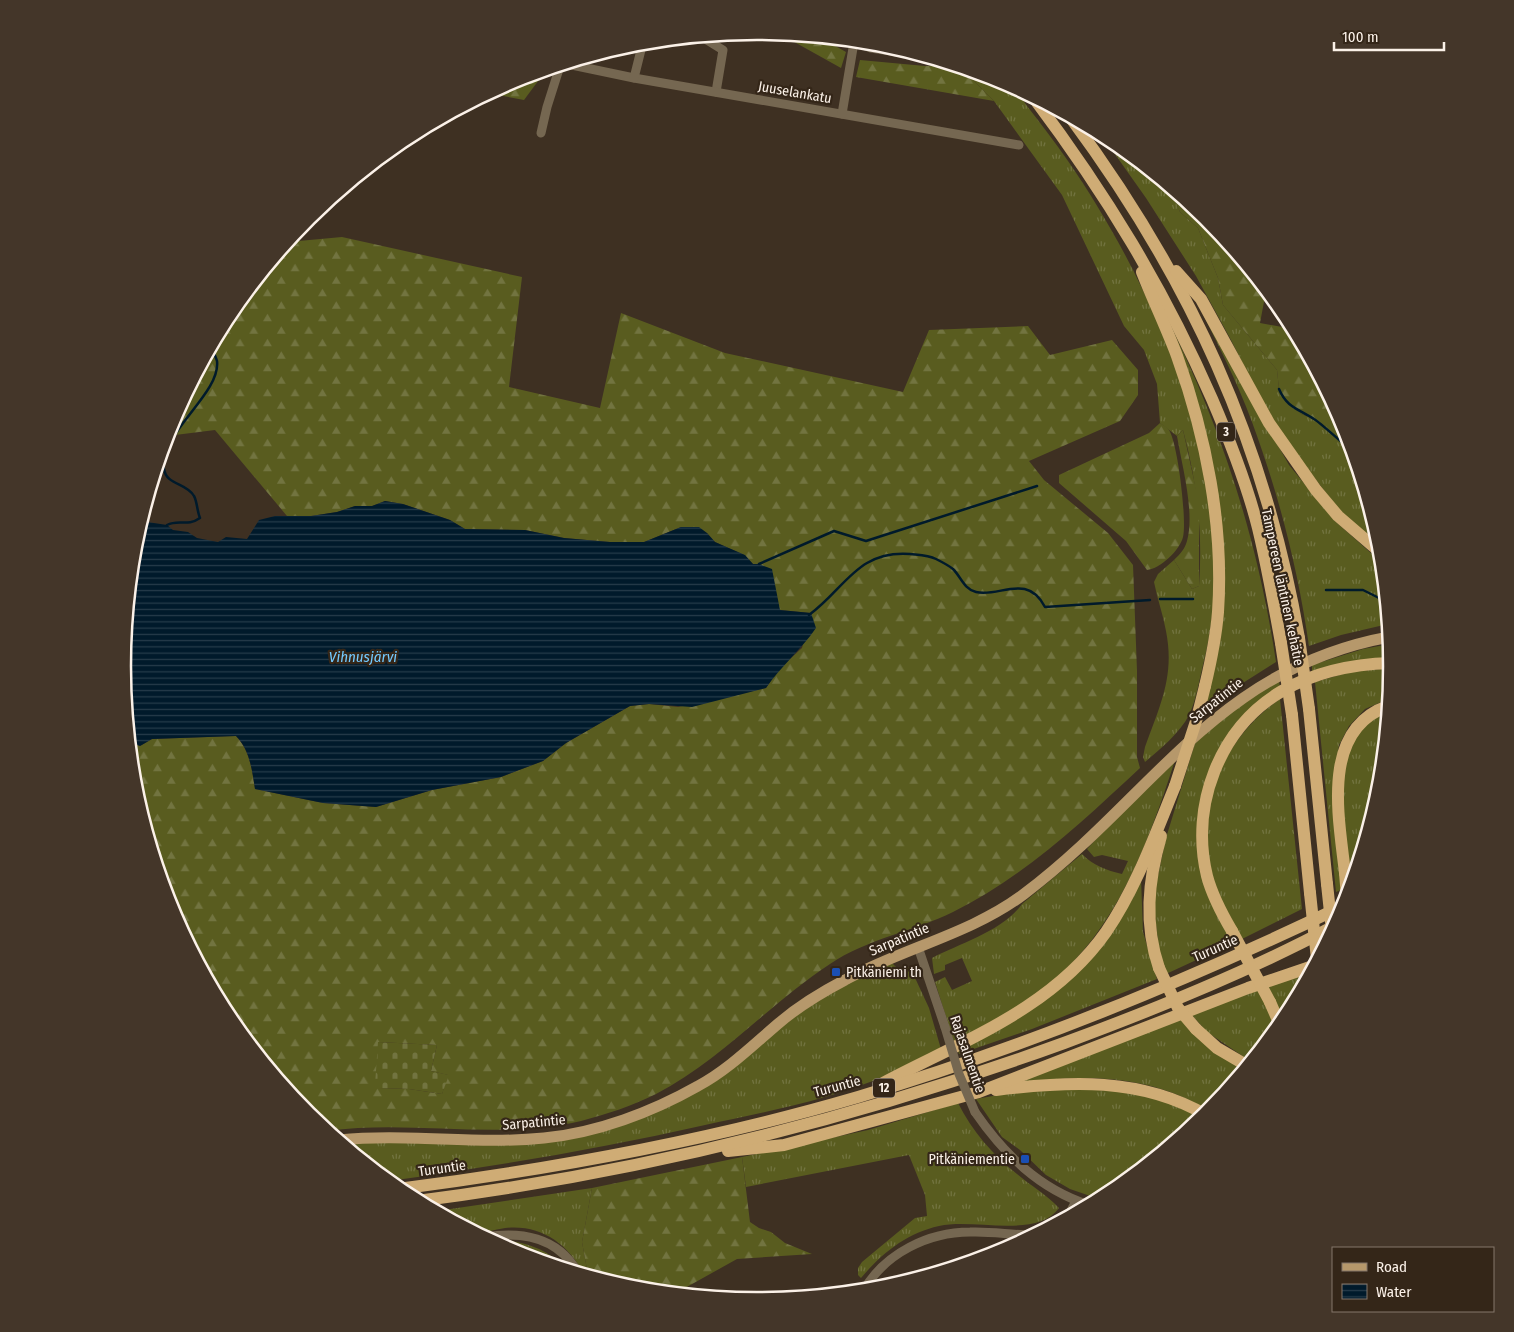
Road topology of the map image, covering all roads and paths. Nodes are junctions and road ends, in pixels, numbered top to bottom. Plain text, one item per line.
1 (709, 42) edge
2 (852, 47) edge
3 (641, 51) edge
4 (578, 66) edge
5 (558, 72) edge
6 (634, 78) junction
7 (716, 92) junction
8 (1042, 109) edge
9 (842, 114) junction
10 (1078, 129) edge
11 (541, 132) dead end
12 (1019, 145) dead end
13 (1129, 236) junction
14 (1157, 248) junction
15 (1371, 544) edge
16 (1382, 639) edge
17 (1383, 664) edge
18 (1382, 708) edge
19 (1175, 786) junction
20 (1345, 880) edge
21 (1336, 903) edge
22 (1333, 911) edge
23 (1330, 916) edge
24 (1299, 927) junction
25 (1324, 931) edge
26 (918, 947) junction
27 (1316, 947) edge
28 (1304, 969) edge
29 (1276, 1015) edge
30 (1242, 1062) edge
31 (979, 1092) junction
32 (856, 1097) junction
33 (1198, 1110) edge
34 (347, 1140) edge
35 (695, 1153) junction
36 (411, 1187) edge
37 (429, 1198) edge
38 (1076, 1201) junction
39 (1079, 1202) edge
40 (1073, 1206) edge
41 (1019, 1234) edge
42 (498, 1235) edge
43 (571, 1264) edge
44 (870, 1282) edge

1 - 7 street
2 - 9 street
3 - 6 street
4 - 6 street, Juuselankatu
5 - 11 street
6 - 7 street, Juuselankatu
7 - 9 street, Juuselankatu
8 - 13 highway, Tampereen läntinen kehätie / 3
9 - 12 street, Juuselankatu
10 - 14 highway, Tampereen läntinen kehätie / 3
13 - 19 highway, bridge
13 - 27 highway, Tampereen läntinen kehätie / 3, bridge
14 - 15 highway
14 - 23 highway, Tampereen läntinen kehätie / 3, bridge
16 - 26 main road, Sarpatintie
17 - 29 highway, bridge
18 - 20 highway, bridge
19 - 30 highway, bridge
19 - 32 highway
21 - 24 highway
22 - 24 highway, Turuntie / 12
24 - 32 highway, Turuntie / 12
25 - 35 highway, Turuntie / 12
26 - 34 main road, Sarpatintie
26 - 38 street, Rajasalmentie, bridge
28 - 31 highway
31 - 33 highway
31 - 35 highway
32 - 36 highway, Turuntie / 12
35 - 37 highway, Turuntie / 12
38 - 39 street, Rajasalmentie
38 - 40 street
41 - 44 street
42 - 43 street

